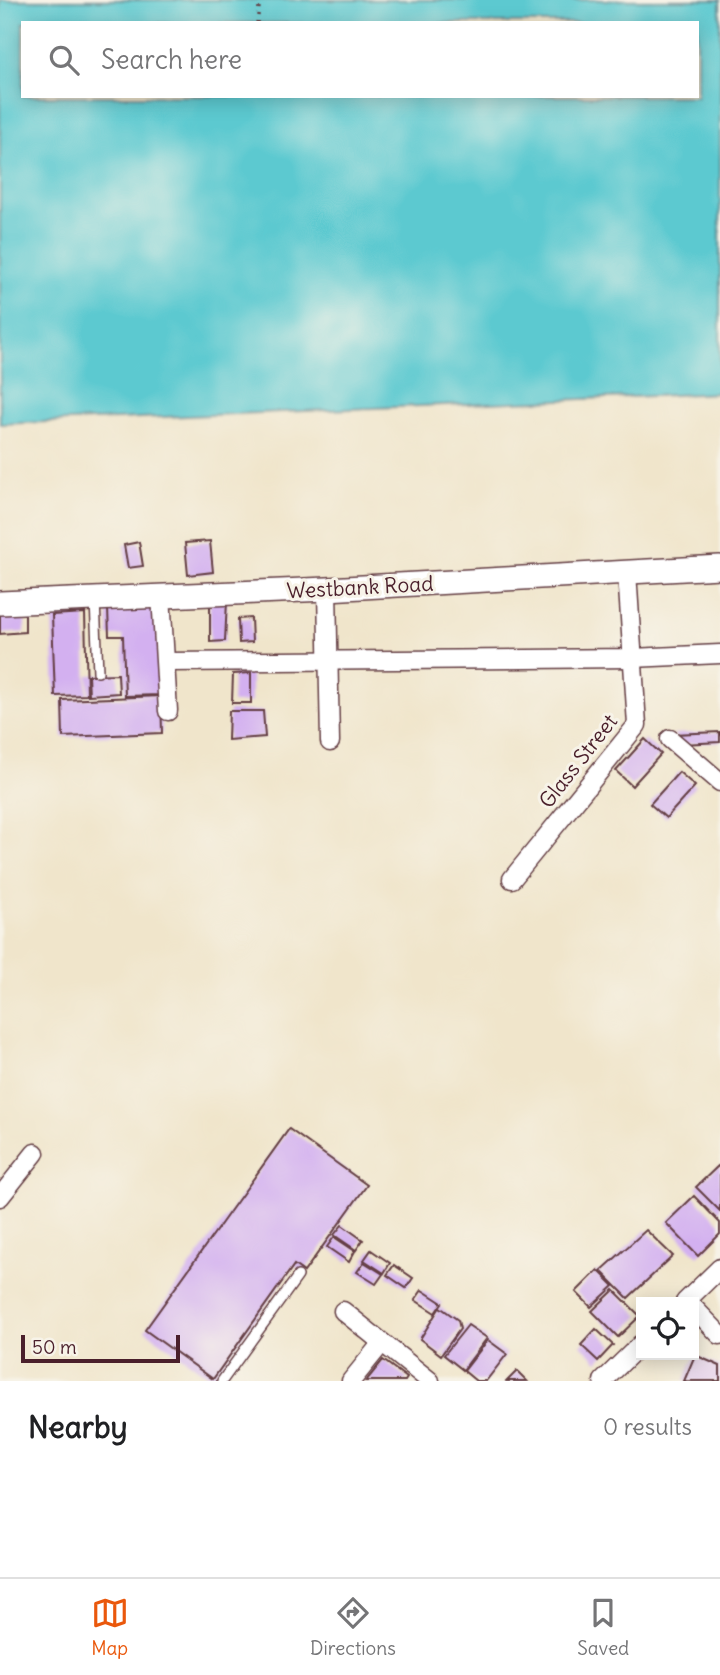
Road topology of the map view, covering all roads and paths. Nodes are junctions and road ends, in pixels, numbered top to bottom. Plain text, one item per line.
1 (260, 0) edge
2 (257, 21) edge
3 (720, 567) edge
4 (626, 572) junction
5 (327, 589) junction
6 (161, 595) junction
7 (94, 598) junction
8 (0, 603) edge
9 (720, 654) edge
10 (632, 658) junction
11 (329, 661) junction
12 (166, 662) junction
13 (99, 672) dead end
14 (168, 711) dead end
15 (670, 740) dead end
16 (330, 742) dead end
17 (720, 782) edge
18 (512, 879) dead end
19 (35, 1153) dead end
20 (0, 1197) edge
21 (720, 1268) edge
22 (298, 1276) dead end
23 (693, 1297) edge
24 (343, 1311) dead end
25 (699, 1314) edge
26 (720, 1335) edge
27 (381, 1344) junction
28 (636, 1349) edge
29 (222, 1381) edge
30 (351, 1381) edge
31 (430, 1381) edge
32 (603, 1381) edge

1 - 2 path
3 - 4 street, Westbank Road
4 - 5 street, Westbank Road
4 - 10 street, Glass Street
5 - 6 street, Westbank Road
5 - 11 street
6 - 7 street, Westbank Road
6 - 12 street
7 - 8 street, Westbank Road
7 - 13 lane
9 - 10 street
10 - 11 street
10 - 18 street, Glass Street
11 - 12 street
11 - 16 street
12 - 14 street
15 - 17 street
19 - 20 street
21 - 23 street
22 - 29 lane
24 - 27 street
25 - 26 street
27 - 30 street
27 - 31 street
28 - 32 street

